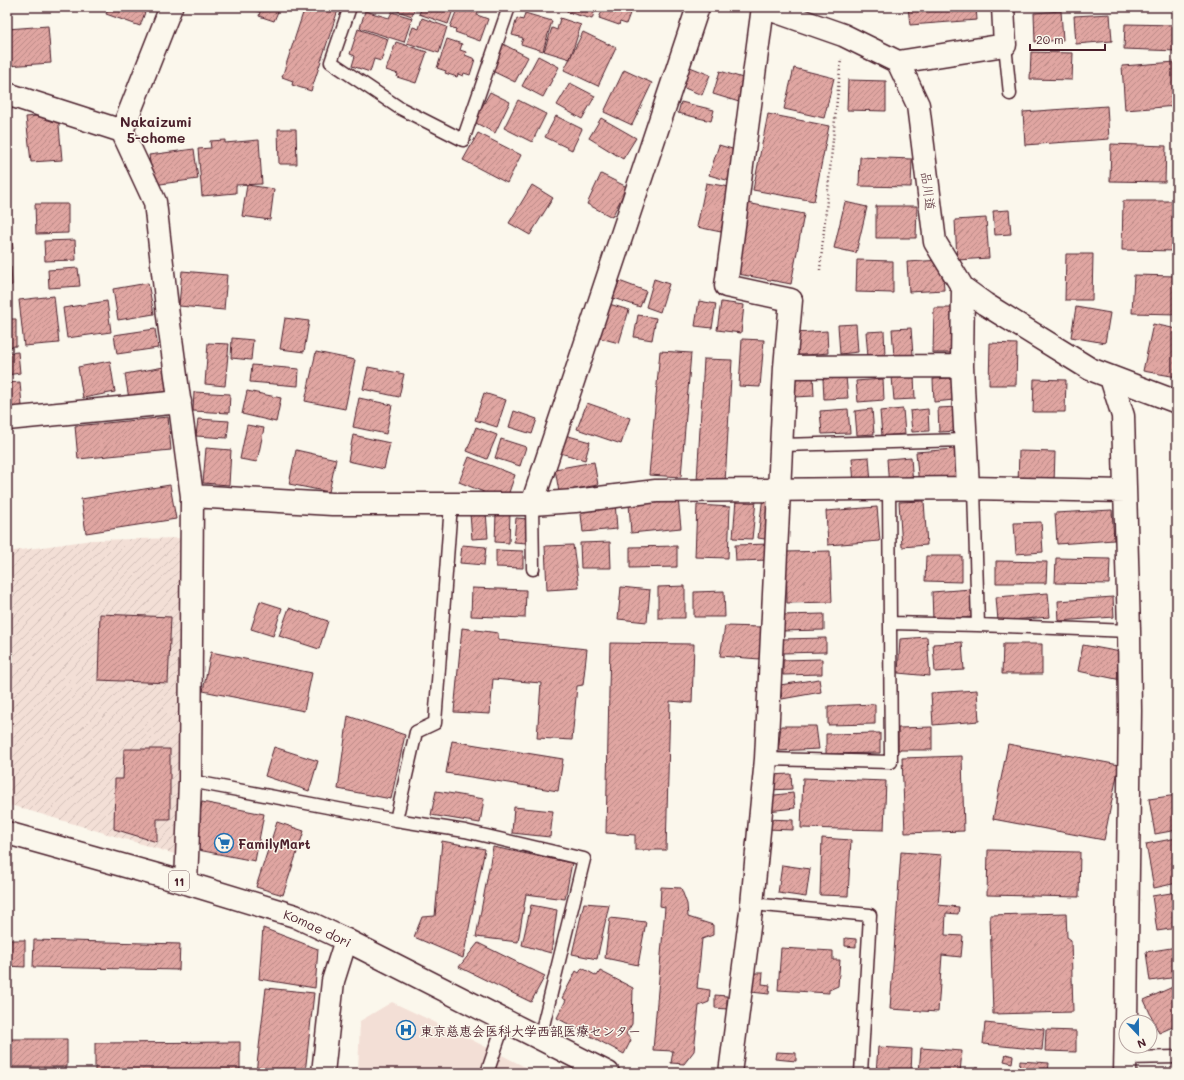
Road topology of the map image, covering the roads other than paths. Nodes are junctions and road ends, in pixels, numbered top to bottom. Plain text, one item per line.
1 (171, 7) edge
2 (350, 7) edge
3 (509, 7) edge
4 (698, 7) edge
5 (763, 7) edge
6 (1003, 7) edge
7 (1005, 45) junction
8 (898, 62) junction
9 (7, 94) edge
10 (1010, 94) dead end
11 (122, 131) junction
12 (963, 288) junction
13 (962, 366) junction
14 (785, 367) junction
15 (1111, 378) junction
16 (180, 402) junction
17 (1177, 402) edge
18 (7, 419) edge
19 (965, 440) junction
20 (781, 446) junction
21 (971, 488) junction
22 (779, 489) junction
23 (889, 489) junction
24 (1125, 492) junction
25 (192, 496) junction
26 (451, 504) junction
27 (532, 504) junction
28 (532, 569) dead end
29 (890, 624) junction
30 (978, 625) junction
31 (1129, 631) junction
32 (766, 759) junction
33 (190, 781) junction
34 (396, 820) junction
35 (7, 833) edge
36 (186, 883) junction
37 (752, 904) junction
38 (346, 940) junction
39 (1126, 1014) edge
40 (505, 1020) junction
41 (540, 1038) junction
42 (1125, 1054) edge
43 (1177, 1057) edge
44 (1125, 1066) edge
45 (323, 1073) edge
46 (487, 1073) edge
47 (608, 1073) edge
48 (730, 1073) edge
49 (862, 1073) edge

1 - 11 street
2 - 3 lane
4 - 27 street
5 - 8 street
5 - 14 street
6 - 7 street
7 - 8 street
7 - 10 lane
8 - 12 street, 品川道
9 - 11 street
11 - 16 street
12 - 13 street
12 - 15 street, 品川道
13 - 14 street
13 - 19 street
14 - 20 street
15 - 17 street, 品川道
15 - 24 street
16 - 18 street
16 - 25 street
19 - 20 lane
19 - 21 street
20 - 22 street
21 - 23 street
21 - 24 street
21 - 30 lane
22 - 23 street
22 - 27 street
22 - 32 street
23 - 29 lane
24 - 31 street
25 - 26 street
25 - 33 street
26 - 27 street
26 - 34 lane
27 - 28 lane
29 - 30 lane
29 - 32 lane
30 - 31 lane
31 - 39 street
32 - 37 street
33 - 34 lane
33 - 36 street
34 - 41 lane
35 - 36 street, Komae dori / 11
36 - 38 street, Komae dori / 11
37 - 48 street
37 - 49 lane
38 - 40 street, Komae dori / 11
38 - 45 street
40 - 41 street, Komae dori / 11
40 - 46 lane
41 - 47 street, Komae dori / 11
42 - 44 street
43 - 44 lane

